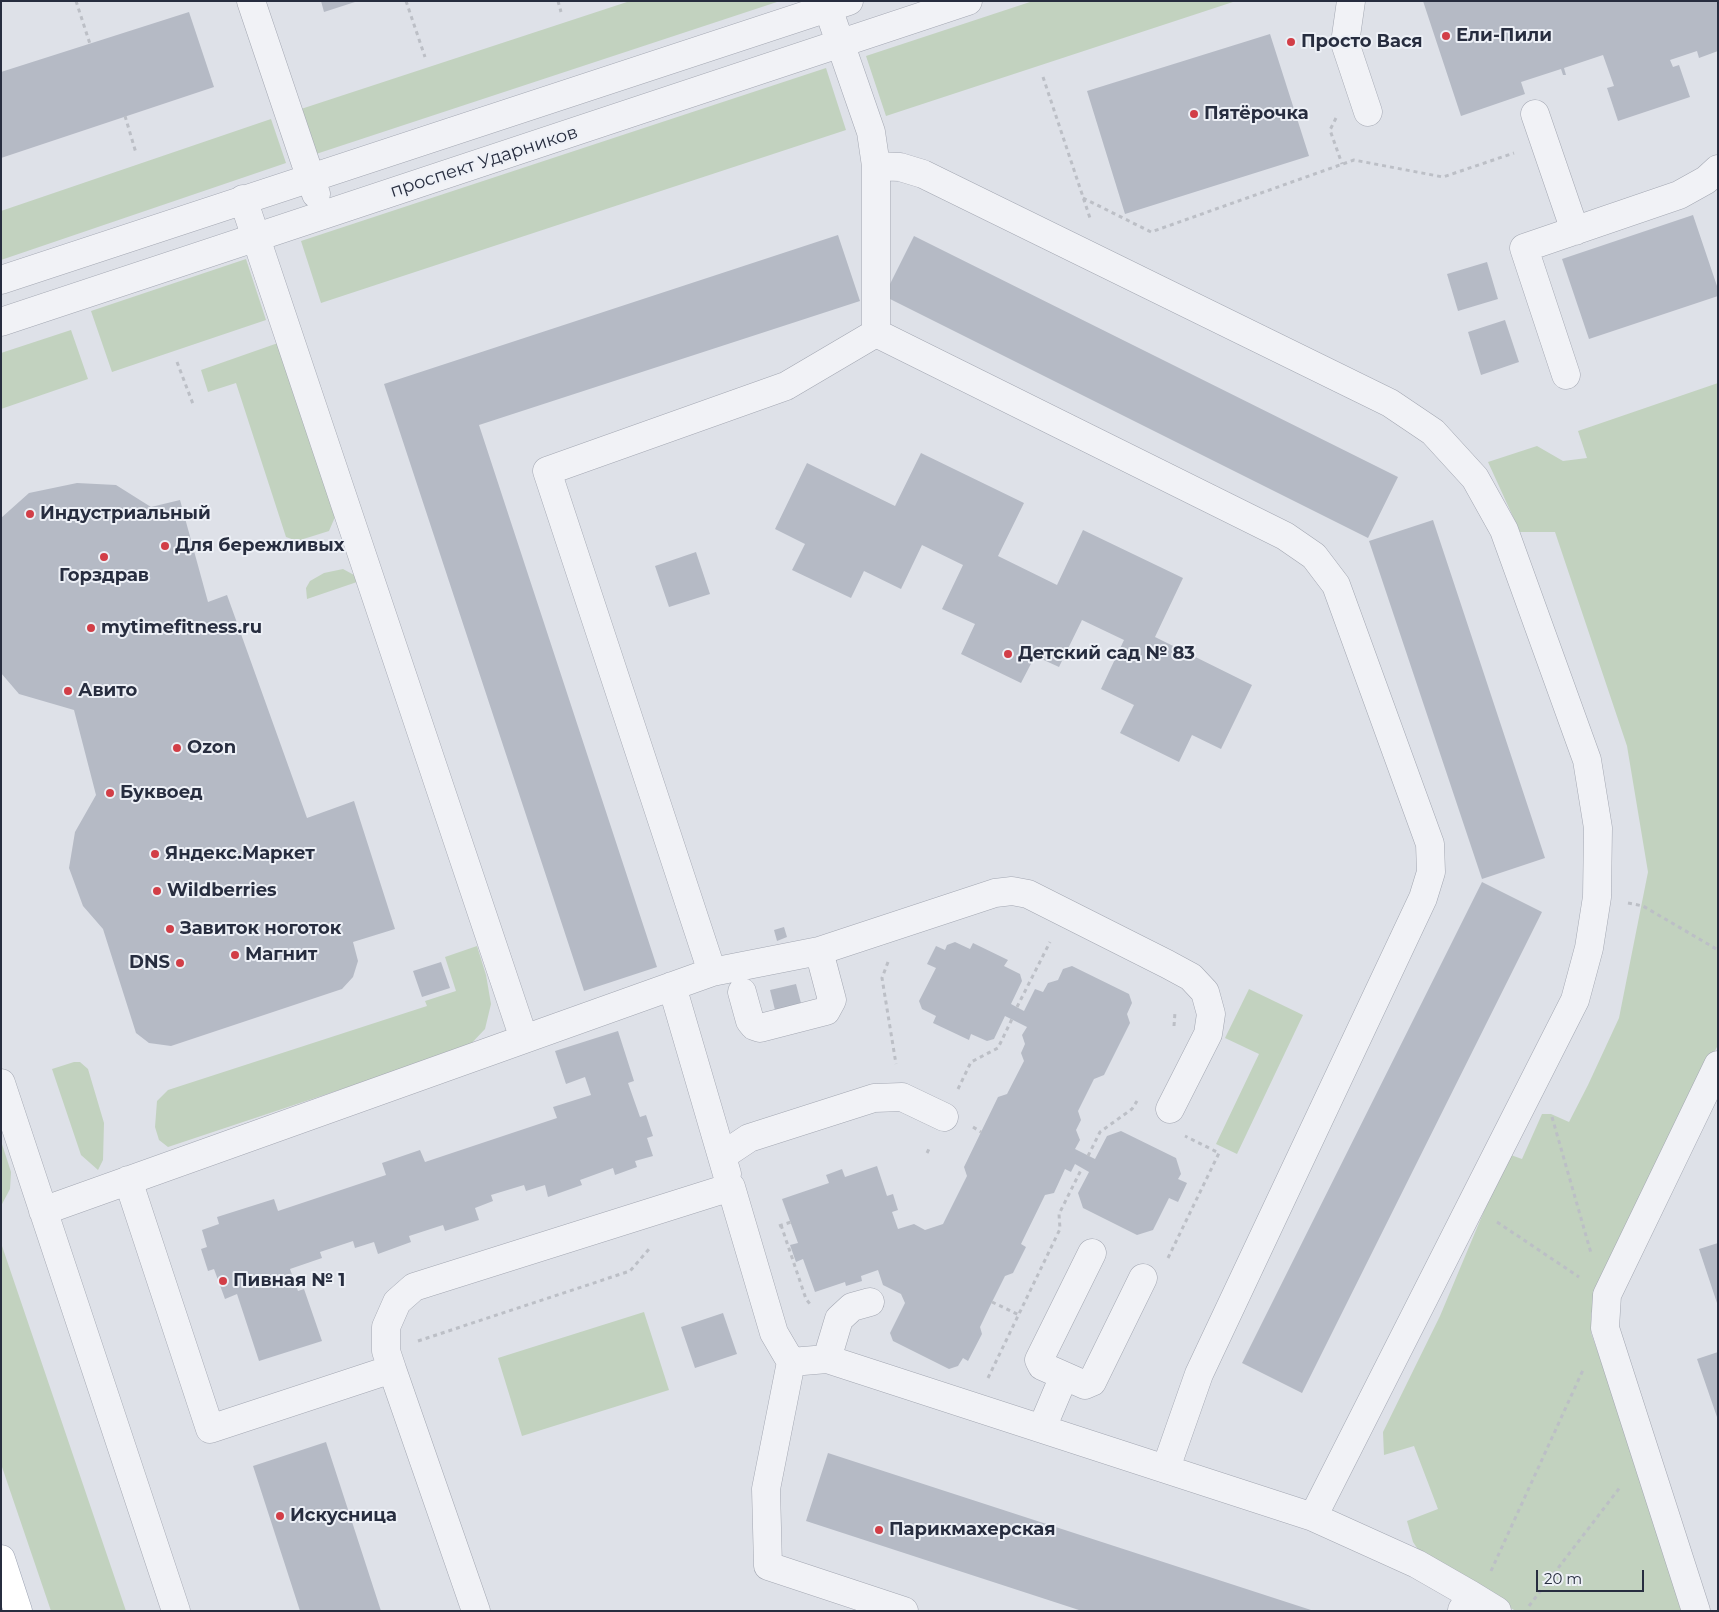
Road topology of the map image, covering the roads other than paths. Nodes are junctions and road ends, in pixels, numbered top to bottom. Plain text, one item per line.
1 (251, 1) edge
2 (1351, 1) edge
3 (962, 2) edge
4 (838, 5) edge
5 (841, 44) junction
6 (1368, 112) dead end
7 (1535, 114) dead end
8 (876, 166) junction
9 (1718, 170) edge
10 (311, 177) junction
11 (243, 199) junction
12 (324, 215) junction
13 (1575, 231) junction
14 (257, 238) junction
15 (1, 280) edge
16 (1, 322) edge
17 (876, 333) junction
18 (1566, 376) dead end
19 (819, 951) junction
20 (712, 972) junction
21 (672, 986) junction
22 (742, 992) dead end
23 (524, 1039) junction
24 (1718, 1065) edge
25 (1, 1083) edge
26 (944, 1117) road end
27 (1173, 1120) road end
28 (722, 1156) junction
29 (128, 1180) junction
30 (731, 1187) junction
31 (43, 1211) junction
32 (1092, 1253) road end
33 (1143, 1278) road end
34 (870, 1302) dead end
35 (826, 1359) junction
36 (389, 1360) junction
37 (791, 1362) junction
38 (1064, 1376) junction
39 (1042, 1428) junction
40 (1166, 1468) junction
41 (1313, 1517) junction
42 (1, 1559) edge
43 (1466, 1603) edge
44 (18, 1611) edge
45 (176, 1611) edge
46 (476, 1611) edge
47 (904, 1611) edge
48 (1498, 1611) edge
49 (1696, 1611) edge

1 - 10 street
2 - 6 street
3 - 5 street, проспект Ударников
4 - 5 street
4 - 10 street
5 - 8 street
5 - 12 street, проспект Ударников
7 - 13 street
8 - 17 street
8 - 41 street
9 - 13 street
10 - 11 street
10 - 12 street
11 - 14 street
11 - 15 street
12 - 14 street, проспект Ударников
13 - 18 street
14 - 16 street, проспект Ударников
14 - 23 street
17 - 20 street
17 - 40 street
19 - 20 street
19 - 22 street
19 - 27 street
20 - 21 street
21 - 23 street
21 - 28 street
23 - 29 street
24 - 49 street
25 - 31 street
26 - 28 street
28 - 30 street
29 - 31 street
29 - 36 street
30 - 36 street
30 - 37 street
31 - 45 street
32 - 38 street
33 - 38 street
34 - 35 street
35 - 37 street
35 - 39 street
36 - 46 street
37 - 47 street
38 - 39 street
39 - 40 street
40 - 41 street
41 - 43 street
42 - 44 main road
43 - 48 street

